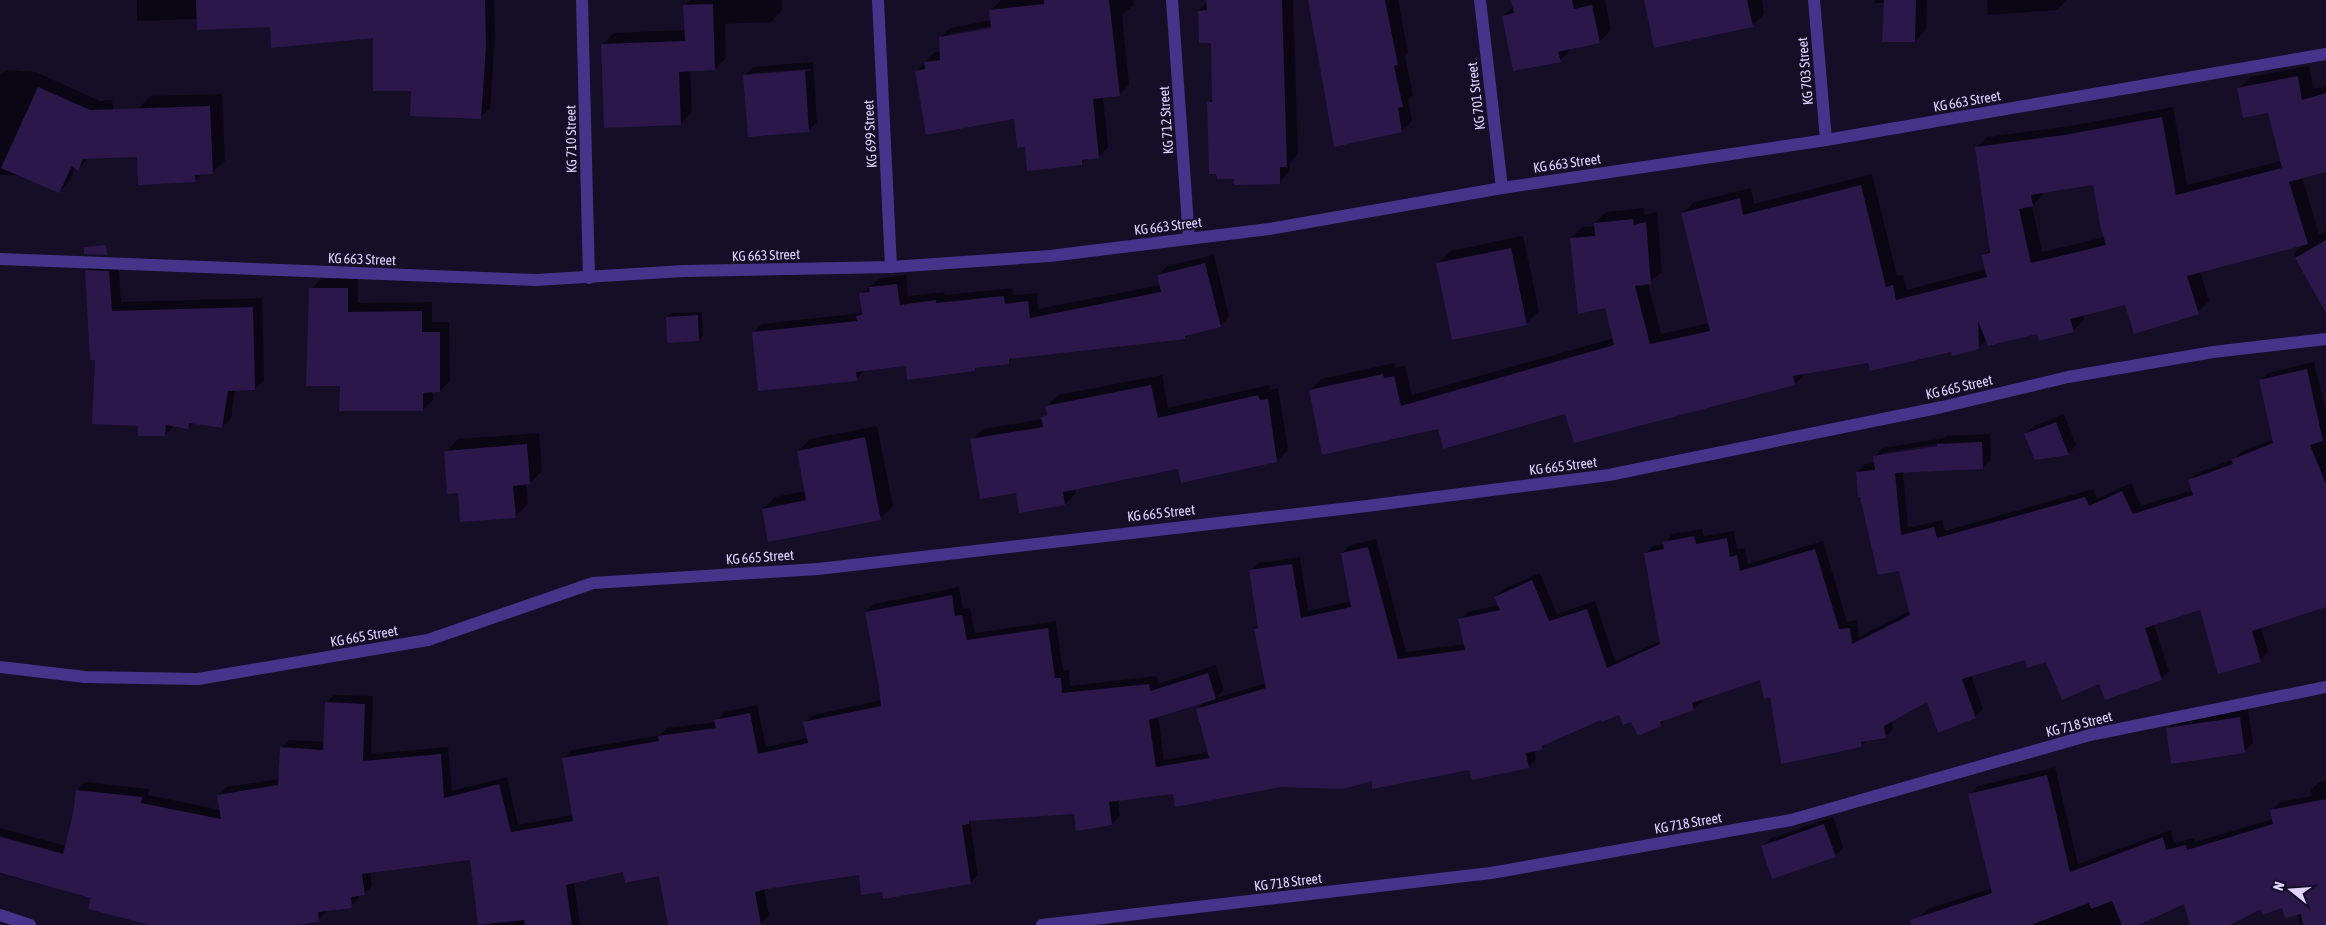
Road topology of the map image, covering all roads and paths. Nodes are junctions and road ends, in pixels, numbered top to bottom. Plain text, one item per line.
1 (582, 0) edge
2 (878, 0) edge
3 (1172, 0) edge
4 (1480, 0) edge
5 (1814, 0) edge
6 (2326, 54) edge
7 (1826, 140) junction
8 (1502, 188) junction
9 (1189, 239) junction
10 (0, 259) edge
11 (891, 266) junction
12 (589, 278) junction
13 (2326, 339) edge
14 (0, 667) edge
15 (2326, 687) edge
16 (0, 914) edge
17 (30, 925) edge
18 (1042, 925) edge

1 - 12 street, KG 710 Street
2 - 11 street, KG 699 Street
3 - 9 street, KG 712 Street
4 - 8 street, KG 701 Street
5 - 7 street, KG 703 Street
6 - 7 street, KG 663 Street
7 - 8 street, KG 663 Street
8 - 9 street, KG 663 Street
9 - 11 street, KG 663 Street
10 - 12 street, KG 663 Street
11 - 12 street, KG 663 Street
13 - 14 street, KG 665 Street
15 - 18 street, KG 718 Street
16 - 17 street

